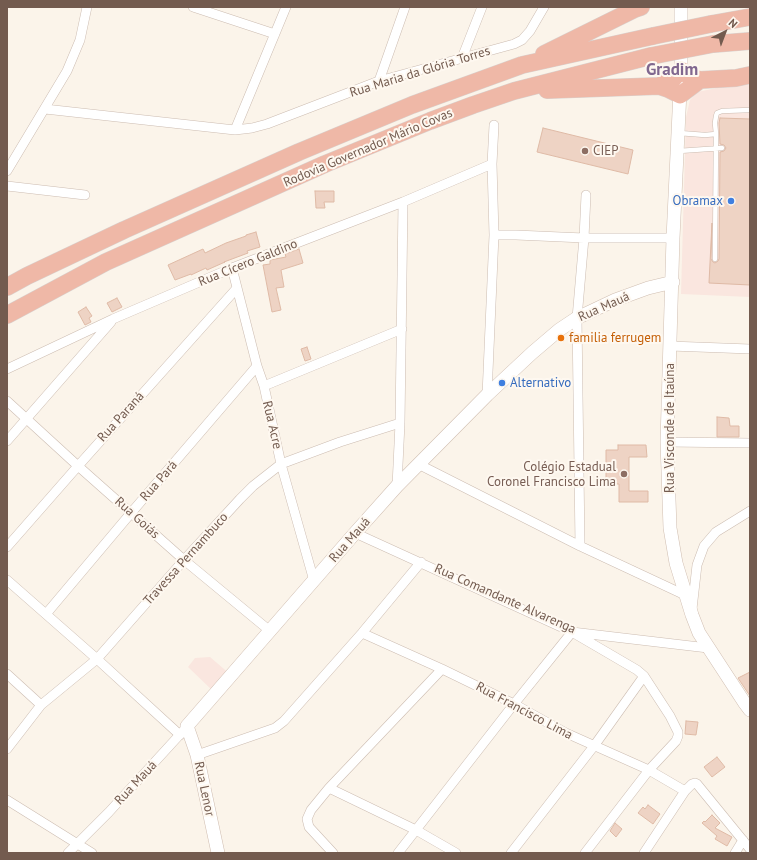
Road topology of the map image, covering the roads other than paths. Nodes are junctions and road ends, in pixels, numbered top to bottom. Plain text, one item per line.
1 (87, 7) edge
2 (193, 7) edge
3 (286, 7) edge
4 (405, 7) edge
5 (482, 7) edge
6 (544, 7) edge
7 (641, 7) edge
8 (681, 7) edge
9 (750, 17) edge
10 (274, 34) junction
11 (750, 40) edge
12 (462, 58) junction
13 (522, 66) junction
14 (681, 70) junction
15 (750, 75) edge
16 (700, 80) junction
17 (379, 82) junction
18 (659, 86) junction
19 (514, 91) junction
20 (680, 95) junction
21 (45, 109) junction
22 (750, 110) edge
23 (494, 125) dead end
24 (234, 130) junction
25 (678, 133) junction
26 (716, 134) junction
27 (722, 148) dead end
28 (716, 149) junction
29 (677, 151) junction
30 (492, 164) junction
31 (8, 167) edge
32 (7, 186) edge
33 (86, 195) dead end
34 (586, 196) dead end
35 (403, 202) junction
36 (494, 235) junction
37 (584, 238) junction
38 (673, 238) junction
39 (715, 259) dead end
40 (232, 268) junction
41 (673, 282) junction
42 (7, 287) edge
43 (237, 288) junction
44 (7, 316) edge
45 (577, 318) junction
46 (113, 319) junction
47 (402, 329) junction
48 (670, 346) junction
49 (750, 349) edge
50 (257, 366) junction
51 (7, 369) edge
52 (264, 386) junction
53 (487, 395) junction
54 (7, 401) edge
55 (26, 419) junction
56 (400, 423) junction
57 (7, 441) edge
58 (668, 442) junction
59 (750, 443) edge
60 (281, 464) junction
61 (418, 464) junction
62 (78, 466) junction
63 (397, 486) junction
64 (750, 511) edge
65 (131, 513) junction
66 (355, 533) junction
67 (580, 546) junction
68 (7, 547) edge
69 (184, 560) junction
70 (421, 562) junction
71 (7, 580) edge
72 (314, 581) junction
73 (687, 596) junction
74 (46, 614) junction
75 (692, 615) junction
76 (270, 631) junction
77 (572, 632) junction
78 (362, 633) junction
79 (708, 648) junction
80 (97, 659) junction
81 (442, 669) junction
82 (7, 674) edge
83 (644, 676) junction
84 (748, 703) edge
85 (514, 704) junction
86 (41, 705) junction
87 (184, 730) junction
88 (594, 746) junction
89 (7, 749) edge
90 (197, 755) junction
91 (649, 770) junction
92 (329, 788) junction
93 (685, 791) junction
94 (7, 800) edge
95 (416, 830) junction
96 (743, 840) junction
97 (78, 844) junction
98 (750, 849) edge
99 (68, 853) edge
100 (92, 853) edge
101 (218, 853) edge
102 (333, 853) edge
103 (398, 853) edge
104 (456, 853) edge
105 (511, 853) edge
106 (584, 853) edge
107 (644, 853) edge
108 (736, 853) edge

1 - 21 street
2 - 10 street
3 - 10 street
4 - 17 street
5 - 12 street
6 - 12 street, Rua Maria da Glória Torres
7 - 13 highway
8 - 14 street, Rua Visconde de Itaúna
9 - 13 highway, Rodovia Governador Mário Covas, bridge
10 - 24 street
11 - 19 highway, Rodovia Governador Mário Covas, bridge
12 - 17 street, Rua Maria da Glória Torres
13 - 42 highway, Rodovia Governador Mário Covas
14 - 16 highway
14 - 18 highway
14 - 20 street, Rua Visconde de Itaúna
15 - 16 highway
16 - 20 highway
17 - 24 street, Rua Maria da Glória Torres
18 - 19 highway
18 - 20 highway
19 - 44 highway, Rodovia Governador Mário Covas
20 - 25 street, Rua Visconde de Itaúna
21 - 24 street, Rua Maria da Glória Torres
21 - 31 street
22 - 26 lane
23 - 30 street
25 - 26 lane
25 - 29 street, Rua Visconde de Itaúna
26 - 28 lane
27 - 28 lane
28 - 29 lane
28 - 39 lane
29 - 38 street, Rua Visconde de Itaúna
30 - 35 street, Rua Cícero Galdino
30 - 36 street
32 - 33 street
34 - 37 street
35 - 40 street, Rua Cícero Galdino
35 - 47 street
36 - 37 street
36 - 53 street
37 - 38 street
37 - 45 street
38 - 41 street, Rua Visconde de Itaúna
40 - 43 street, Rua Acre
40 - 46 street, Rua Cícero Galdino
41 - 45 street, Rua Mauá
41 - 48 street, Rua Visconde de Itaúna
43 - 50 street, Rua Acre
43 - 62 street, Rua Paraná
45 - 53 street, Rua Mauá
45 - 67 street
46 - 51 street, Rua Cícero Galdino
46 - 55 street
47 - 52 street
47 - 56 street
48 - 49 street
48 - 58 street, Rua Visconde de Itaúna
50 - 52 street, Rua Acre
50 - 65 street, Rua Pará
52 - 60 street, Rua Acre
53 - 61 street, Rua Mauá
54 - 55 street, Rua Goiás
55 - 57 street
55 - 62 street, Rua Goiás
56 - 60 street, Travessa Pernambuco
56 - 63 street
58 - 59 street
58 - 73 street, Rua Visconde de Itaúna
60 - 69 street, Travessa Pernambuco
60 - 72 street, Rua Acre
61 - 63 street, Rua Mauá
61 - 67 street
62 - 65 street, Rua Goiás
62 - 68 street, Rua Paraná
63 - 66 street, Rua Mauá
64 - 75 street
65 - 69 street, Rua Goiás
65 - 74 street, Rua Pará
66 - 70 street, Rua Comandante Alvarenga
66 - 72 street, Rua Mauá
67 - 73 street
69 - 76 street, Rua Goiás
69 - 80 street, Travessa Pernambuco
70 - 77 street, Rua Comandante Alvarenga
70 - 78 street
71 - 74 street
72 - 76 street, Rua Mauá
73 - 75 street, Rua Visconde de Itaúna
74 - 80 street
75 - 79 street, Rua Visconde de Itaúna
76 - 87 street, Rua Mauá
77 - 79 street, Rua Comandante Alvarenga
77 - 83 street
77 - 85 street
78 - 81 street, Rua Francisco Lima
78 - 90 street
79 - 84 street, Rua Visconde de Itaúna
80 - 86 street, Travessa Pernambuco
80 - 87 street
81 - 85 street, Rua Francisco Lima
81 - 92 street
82 - 86 street
83 - 88 street
83 - 91 street
85 - 88 street, Rua Francisco Lima
85 - 95 street
86 - 89 street, Travessa Pernambuco
87 - 90 street, Rua Lenor
87 - 97 street, Rua Mauá
88 - 91 street, Rua Francisco Lima
88 - 105 street
90 - 101 street, Rua Lenor
91 - 93 street, Rua Francisco Lima
91 - 106 street
92 - 95 street
92 - 102 street
93 - 96 street
93 - 107 street
94 - 97 street
95 - 103 street
95 - 104 street
96 - 98 street
96 - 108 street
97 - 99 street, Rua Mauá
97 - 100 street

